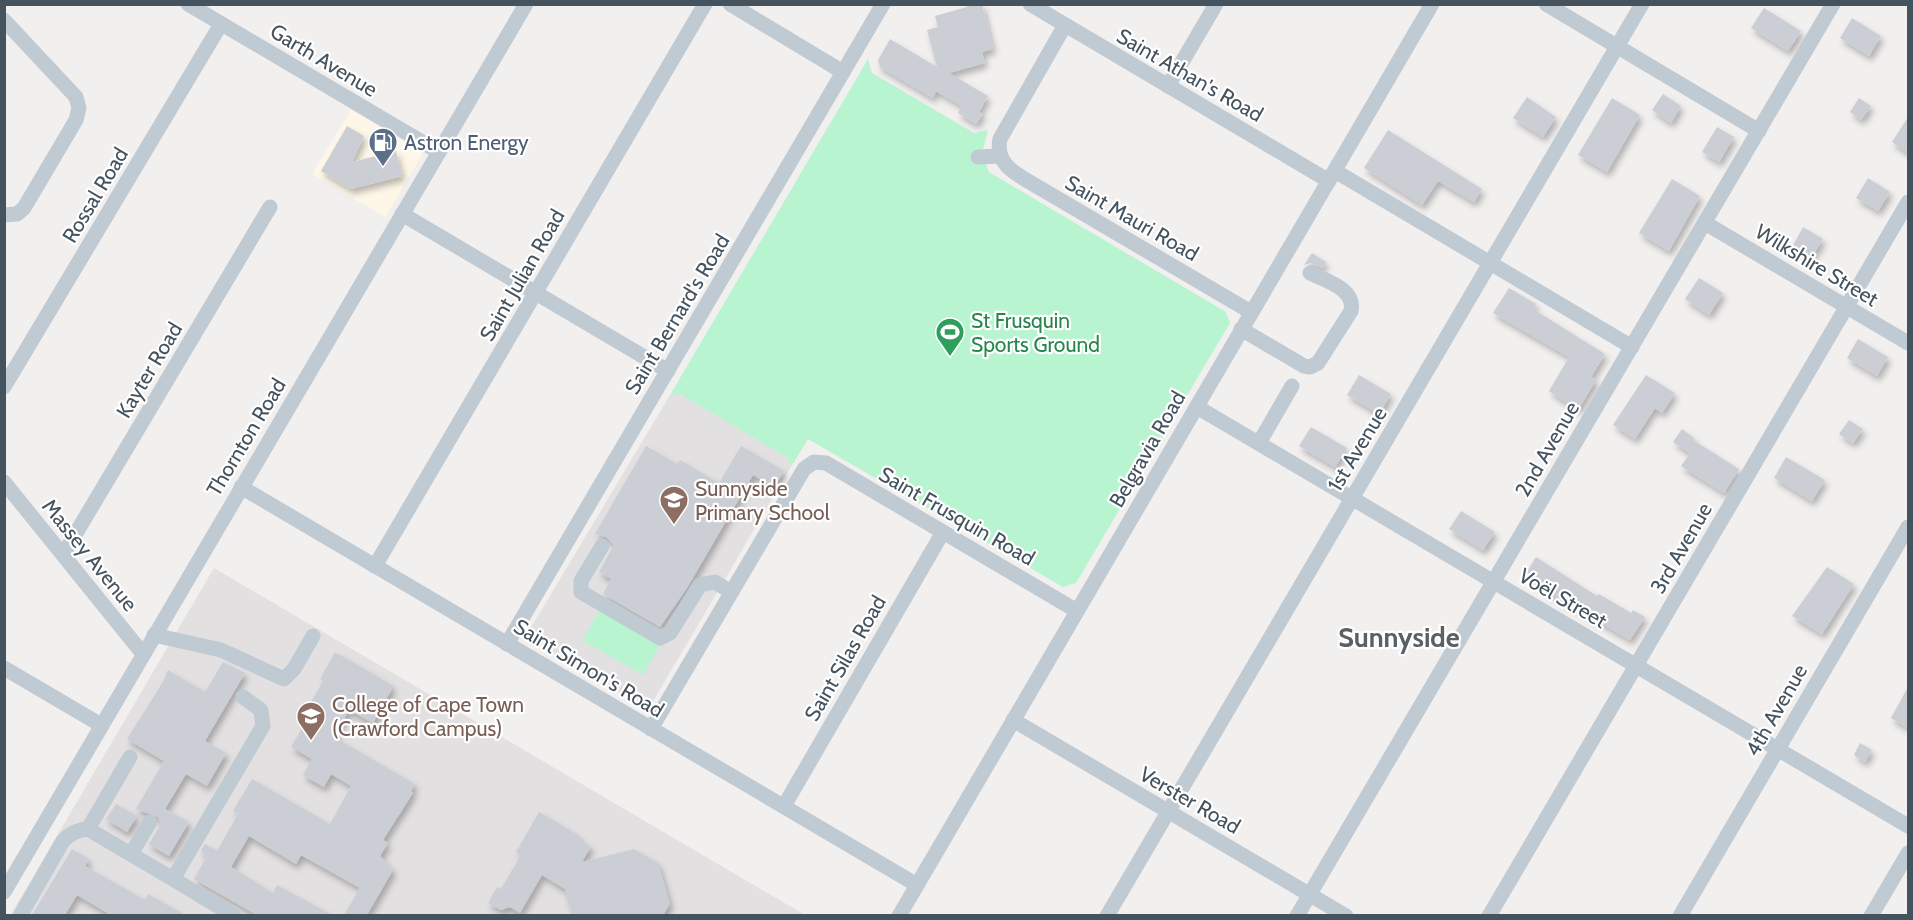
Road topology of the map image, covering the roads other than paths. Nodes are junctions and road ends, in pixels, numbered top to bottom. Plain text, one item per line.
1 (188, 4) edge
2 (705, 4) edge
3 (730, 4) edge
4 (884, 4) edge
5 (1029, 4) edge
6 (1216, 4) edge
7 (1432, 4) edge
8 (1546, 4) edge
9 (1642, 4) edge
10 (1833, 4) edge
11 (521, 6) edge
12 (4, 20) edge
13 (221, 24) junction
14 (1065, 25) junction
15 (1617, 47) junction
16 (843, 72) junction
17 (1168, 86) junction
18 (1759, 131) junction
19 (439, 152) junction
20 (1000, 155) junction
21 (978, 157) dead end
22 (1332, 176) junction
23 (1908, 202) edge
24 (270, 207) dead end
25 (402, 214) junction
26 (8, 215) edge
27 (1705, 223) junction
28 (1491, 264) junction
29 (1310, 273) dead end
30 (535, 293) junction
31 (1847, 307) junction
32 (1251, 312) junction
33 (1241, 329) junction
34 (1908, 343) edge
35 (1632, 347) junction
36 (668, 371) junction
37 (1292, 386) dead end
38 (4, 387) edge
39 (1197, 407) junction
40 (1258, 443) junction
41 (4, 482) edge
42 (241, 487) junction
43 (1352, 498) junction
44 (1908, 527) edge
45 (943, 532) junction
46 (602, 546) dead end
47 (63, 555) junction
48 (375, 566) junction
49 (1494, 582) junction
50 (731, 592) junction
51 (1077, 611) junction
52 (154, 635) junction
53 (313, 636) dead end
54 (507, 644) junction
55 (143, 654) junction
56 (1636, 666) junction
57 (4, 668) edge
58 (243, 697) dead end
59 (1013, 720) junction
60 (101, 725) junction
61 (651, 729) junction
62 (1778, 749) junction
63 (130, 757) dead end
64 (784, 806) junction
65 (1168, 811) junction
66 (150, 822) dead end
67 (1908, 826) edge
68 (88, 828) junction
69 (1908, 853) edge
70 (131, 854) junction
71 (9, 876) edge
72 (173, 879) junction
73 (916, 885) junction
74 (4, 892) edge
75 (1310, 894) junction
76 (20, 915) edge
77 (234, 915) edge
78 (899, 915) edge
79 (1107, 915) edge
80 (1297, 915) edge
81 (1346, 915) edge
82 (1489, 915) edge
83 (1680, 915) edge
84 (1871, 915) edge

1 - 13 street, Garth Avenue
2 - 30 street, Saint Julian Road
3 - 16 street
4 - 16 street, Saint Bernard's Road
5 - 14 street, Saint Athan's Road
6 - 17 street
7 - 22 street, Belgravia Road
8 - 15 street
9 - 15 street, 1st Avenue
10 - 18 street, 2nd Avenue
11 - 19 street, Thornton Road
12 - 26 street
13 - 19 street, Garth Avenue
13 - 38 street, Rossal Road
14 - 17 street, Saint Athan's Road
14 - 20 street
15 - 18 street
15 - 28 street, 1st Avenue
16 - 36 street, Saint Bernard's Road
17 - 22 street, Saint Athan's Road
18 - 27 street, 2nd Avenue
19 - 25 street, Thornton Road
20 - 21 street
20 - 32 street, Saint Mauri Road
22 - 28 street, Saint Athan's Road
22 - 32 street, Belgravia Road
23 - 31 street, 3rd Avenue
24 - 47 street, Kayter Road
25 - 30 street
25 - 42 street, Thornton Road
27 - 31 street, Wilkshire Street
27 - 35 street, 2nd Avenue
28 - 35 street, Saint Athan's Road
28 - 43 street, 1st Avenue
29 - 33 street
30 - 36 street
30 - 48 street, Saint Julian Road
31 - 34 street, Wilkshire Street
31 - 56 street, 3rd Avenue
32 - 33 street, Belgravia Road
33 - 39 street, Belgravia Road
35 - 49 street, 2nd Avenue
36 - 54 street, Saint Bernard's Road
37 - 40 street
39 - 40 street, Voël Street
39 - 51 street, Belgravia Road
40 - 43 street, Voël Street
41 - 47 street, Massey Avenue
42 - 48 street, Saint Simon's Road
42 - 52 street, Thornton Road
43 - 49 street, Voël Street
43 - 65 street, 1st Avenue
44 - 62 street, 4th Avenue
45 - 50 street, Saint Frusquin Road
45 - 51 street, Saint Frusquin Road
45 - 64 street, Saint Silas Road
46 - 50 street
47 - 55 street, Massey Avenue
48 - 54 street, Saint Simon's Road
49 - 56 street, Voël Street
49 - 75 street, 2nd Avenue
50 - 61 street
51 - 59 street, Belgravia Road
52 - 53 street
52 - 55 street, Thornton Road
54 - 61 street, Saint Simon's Road
55 - 60 street, Thornton Road
56 - 62 street, Voël Street
56 - 82 street, 3rd Avenue
57 - 60 street
58 - 72 street
59 - 65 street, Verster Road
59 - 73 street, Belgravia Road
60 - 71 street, Thornton Road
61 - 64 street, Saint Simon's Road
62 - 67 street, Voël Street
62 - 83 street, 4th Avenue
63 - 68 street
64 - 73 street, Saint Simon's Road
65 - 75 street, Verster Road
65 - 79 street, 1st Avenue
66 - 70 street
68 - 70 street
68 - 76 street
69 - 84 street
70 - 72 street
71 - 74 street, Thornton Road
72 - 77 street
73 - 78 street, Belgravia Road
75 - 80 street, 2nd Avenue
75 - 81 street, Verster Road

